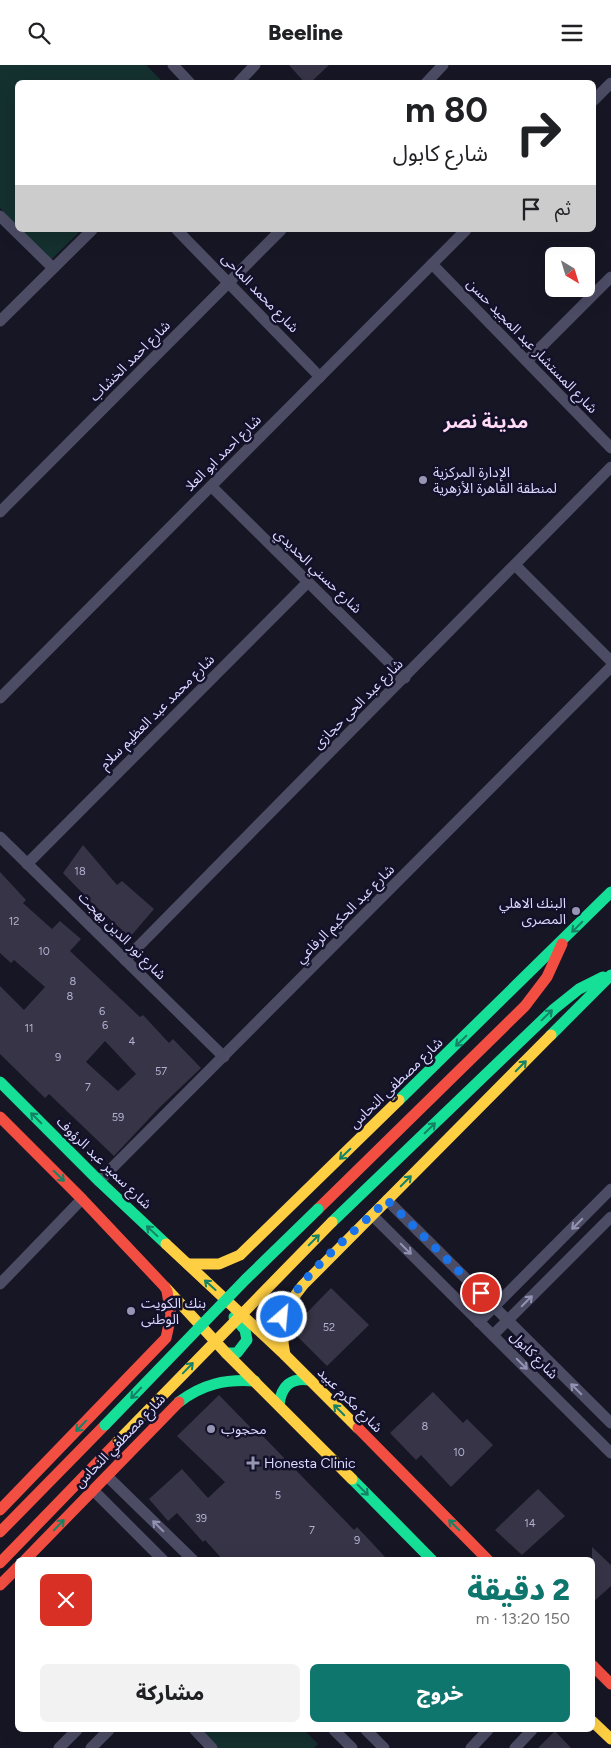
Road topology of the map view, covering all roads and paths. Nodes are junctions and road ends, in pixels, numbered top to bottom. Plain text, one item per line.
1 (173, 65) edge
2 (255, 65) edge
3 (443, 65) edge
4 (187, 80) edge
5 (241, 80) edge
6 (429, 80) edge
7 (611, 83) edge
8 (596, 98) edge
9 (0, 216) edge
10 (15, 231) edge
11 (16, 232) edge
12 (90, 232) edge
13 (179, 232) edge
14 (279, 232) edge
15 (464, 232) edge
16 (432, 264) junction
17 (53, 268) junction
18 (611, 277) edge
19 (229, 282) junction
20 (0, 321) edge
21 (526, 361) junction
22 (320, 377) junction
23 (611, 448) edge
24 (611, 467) edge
25 (211, 486) junction
26 (0, 513) edge
27 (515, 565) junction
28 (308, 582) junction
29 (611, 661) edge
30 (611, 667) edge
31 (405, 678) junction
32 (0, 698) edge
33 (0, 837) edge
34 (28, 864) junction
35 (611, 892) edge
36 (563, 941) junction
37 (125, 960) junction
38 (611, 975) edge
39 (224, 1057) junction
40 (0, 1082) edge
41 (0, 1117) edge
42 (99, 1181) junction
43 (611, 1189) edge
44 (82, 1199) junction
45 (387, 1200) junction
46 (372, 1215) junction
47 (611, 1217) edge
48 (276, 1222) junction
49 (188, 1264) junction
50 (321, 1265) junction
51 (0, 1284) edge
52 (167, 1291) junction
53 (232, 1304) junction
54 (494, 1307) junction
55 (508, 1320) junction
56 (479, 1322) junction
57 (493, 1335) junction
58 (226, 1353) junction
59 (285, 1355) junction
60 (132, 1374) junction
61 (310, 1380) junction
62 (254, 1381) junction
63 (279, 1405) junction
64 (166, 1414) junction
65 (611, 1422) edge
66 (611, 1453) edge
67 (107, 1476) junction
68 (93, 1490) junction
69 (0, 1510) edge
70 (0, 1532) edge
71 (28, 1557) edge
72 (160, 1557) edge
73 (190, 1557) edge
74 (429, 1557) edge
75 (485, 1557) edge
76 (0, 1563) edge
77 (15, 1570) edge
78 (0, 1585) edge
79 (595, 1668) edge
80 (611, 1684) edge
81 (595, 1724) edge
82 (75, 1732) edge
83 (107, 1732) edge
84 (196, 1732) edge
85 (336, 1732) edge
86 (368, 1732) edge
87 (486, 1732) edge
88 (530, 1732) edge
89 (611, 1739) edge
90 (59, 1748) edge
91 (91, 1748) edge
92 (212, 1748) edge
93 (352, 1748) edge
94 (384, 1748) edge
95 (471, 1748) edge
96 (514, 1748) edge

1 - 4 street
2 - 5 street
3 - 6 street
7 - 8 street
9 - 10 street
11 - 17 street
12 - 17 street
13 - 19 street, شارع محمد الماحى
14 - 19 street, شارع احمد الخشاب
15 - 16 street, شارع احمد ابو العلا
16 - 21 street, شارع المستشار عبد المجيد حسن
16 - 22 street, شارع احمد ابو العلا
17 - 20 street
18 - 21 street
19 - 22 street, شارع محمد الماحى
19 - 26 street, شارع احمد الخشاب
21 - 23 street, شارع المستشار عبد المجيد حسن
22 - 25 street, شارع احمد ابو العلا
24 - 27 street, شارع عبد الحى حجازى
25 - 28 street, شارع حسني الحديدي
25 - 32 street, شارع احمد ابو العلا
27 - 29 street
27 - 31 street, شارع عبد الحى حجازى
28 - 31 street, شارع حسني الحديدي
28 - 34 street, شارع محمد عبد العظيم سلام
30 - 39 street, شارع عبد الحكيم الرفاعي
31 - 37 street, شارع عبد الحى حجازى
33 - 34 street, شارع نور الدين بهجت
34 - 37 street, شارع نور الدين بهجت
35 -> 36 main road, شارع مصطفي النحاس
36 -> 48 main road, شارع مصطفي النحاس
36 -> 70 main road, bridge
37 - 39 street, شارع نور الدين بهجت
45 -> 38 main road
76 -> 38 main road, bridge
39 - 42 street, شارع عبد الحكيم الرفاعي
42 -> 40 main road, شارع سمير عبد الرؤوف
41 -> 44 main road
49 -> 42 main road, شارع سمير عبد الرؤوف
43 -> 54 street
44 - 51 street
44 - 52 main road
45 - 46 main road
45 - 54 street, شارع كابول
46 - 50 main road
46 -> 56 street, شارع كابول
55 -> 47 street
48 - 49 main road, شارع مصطفي النحاس
48 - 50 main road
53 -> 49 main road, شارع مكرم عبيد
50 - 59 main road
52 - 58 main road
52 - 60 main road
53 - 58 main road
53 - 59 main road, شارع مكرم عبيد
54 - 55 street, شارع كابول
54 - 56 street
55 - 57 street
65 -> 55 street, شارع كابول
56 - 57 street, شارع كابول
57 -> 66 street, شارع كابول
58 - 62 main road
59 - 61 main road, شارع مكرم عبيد
60 - 64 main road
60 -> 69 main road
61 - 63 main road
75 -> 61 main road, شارع مكرم عبيد
62 - 63 main road
62 - 64 main road, شارع مصطفي النحاس
63 -> 74 main road
64 - 67 main road, شارع مصطفي النحاس
67 - 68 main road, شارع مصطفي النحاس
73 -> 67 street
71 -> 68 main road, شارع مصطفي النحاس
68 - 72 street
77 - 78 main road
79 - 80 main road
81 - 89 main road
82 - 90 street
83 - 91 street
84 - 92 street
85 - 93 street
86 - 94 street
87 - 95 street
88 - 96 street

